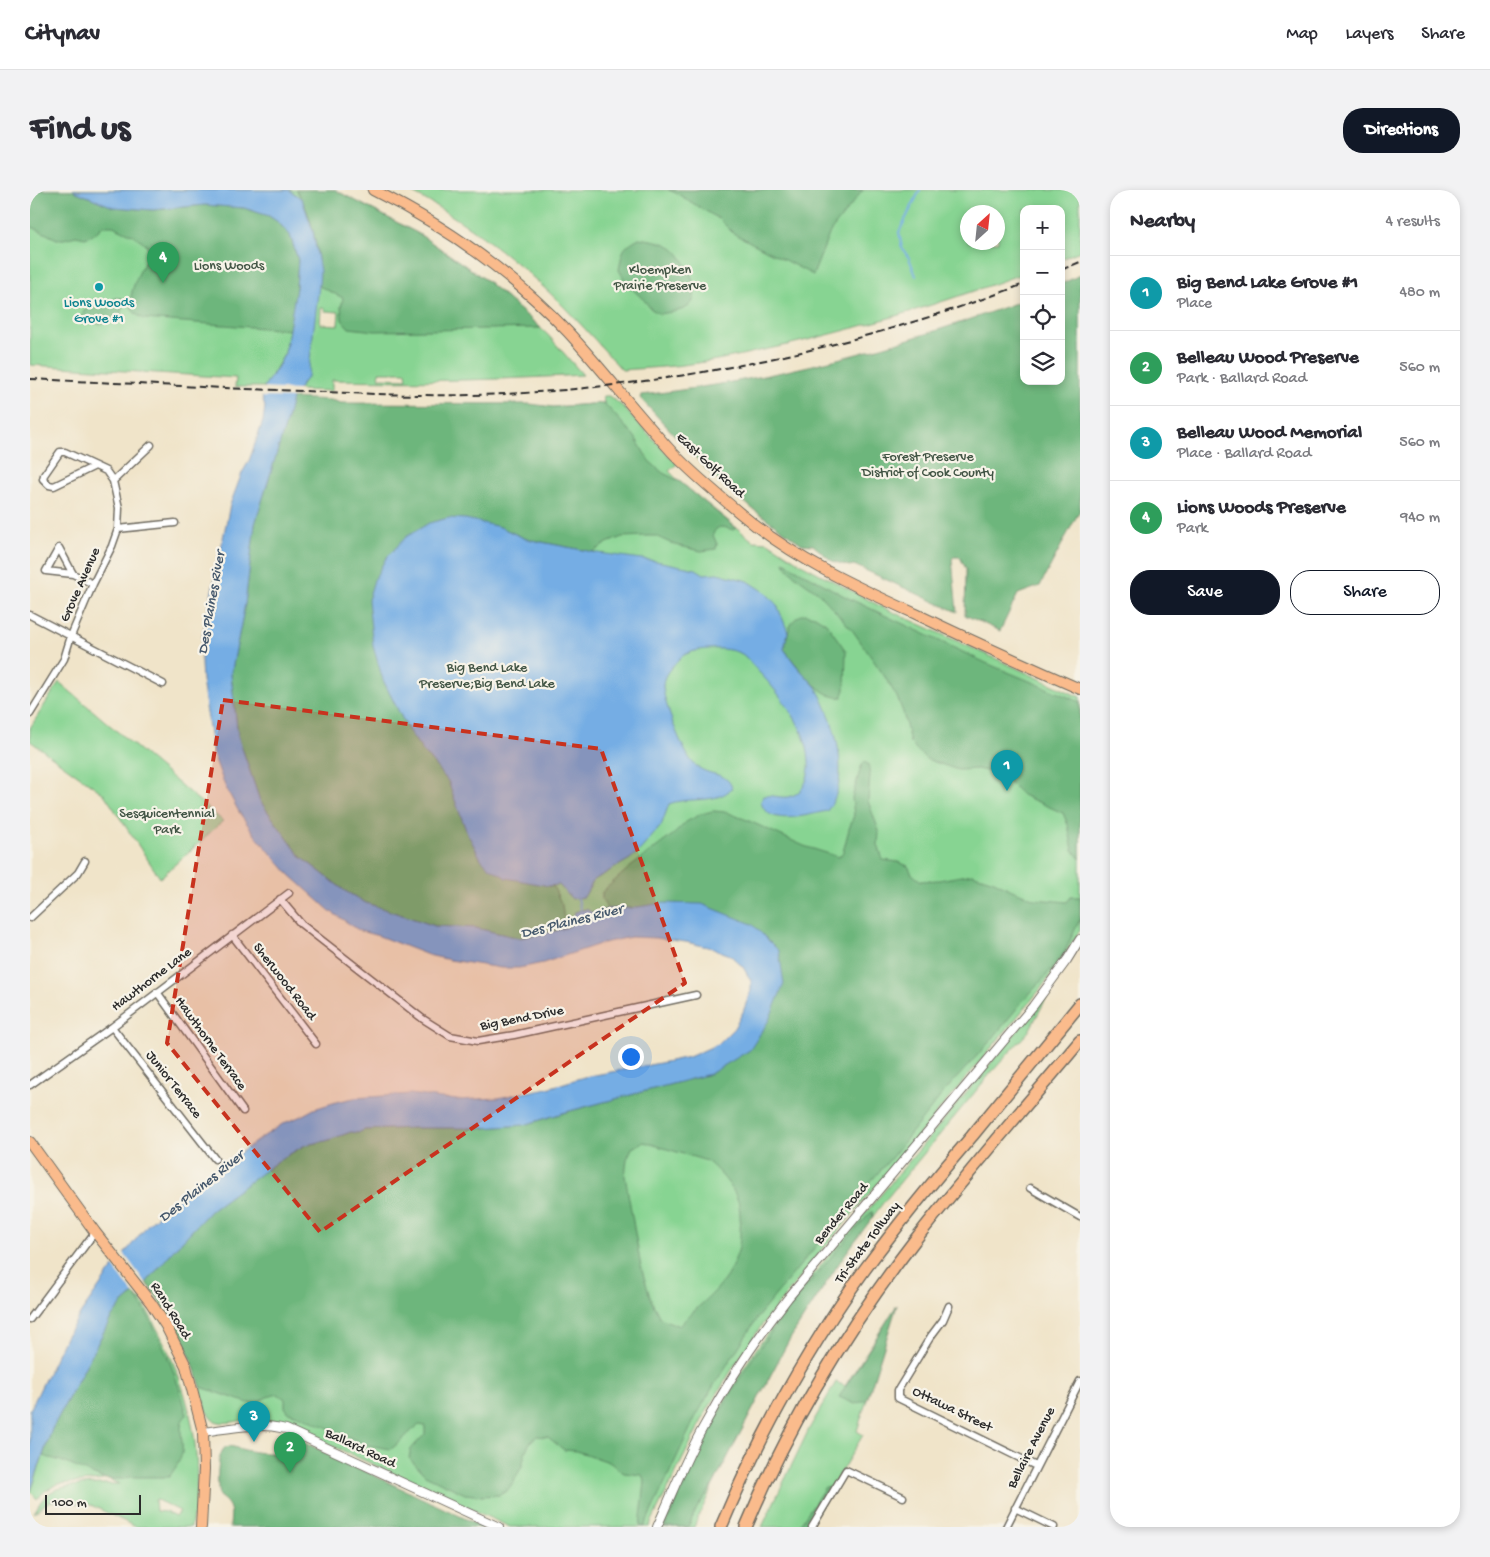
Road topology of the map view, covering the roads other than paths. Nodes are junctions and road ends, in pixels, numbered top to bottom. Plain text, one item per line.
1 (373, 190) edge
2 (151, 445) dead end
3 (95, 466) junction
4 (114, 481) junction
5 (175, 523) dead end
6 (118, 529) junction
7 (73, 574) junction
8 (93, 584) junction
9 (30, 615) edge
10 (71, 636) junction
11 (163, 684) dead end
12 (1080, 689) edge
13 (30, 714) edge
14 (85, 861) dead end
15 (289, 893) dead end
16 (280, 899) junction
17 (30, 918) edge
18 (232, 935) junction
19 (1080, 939) edge
20 (156, 992) junction
21 (696, 995) dead end
22 (1080, 1004) edge
23 (112, 1027) junction
24 (1080, 1041) edge
25 (316, 1044) dead end
26 (30, 1086) edge
27 (243, 1111) dead end
28 (30, 1142) edge
29 (215, 1158) dead end
30 (1030, 1188) dead end
31 (1080, 1217) edge
32 (95, 1232) junction
33 (949, 1306) dead end
34 (30, 1319) edge
35 (1079, 1384) edge
36 (202, 1432) junction
37 (1036, 1466) junction
38 (903, 1497) dead end
39 (1015, 1508) junction
40 (201, 1527) edge
41 (499, 1527) edge
42 (656, 1527) edge
43 (721, 1527) edge
44 (746, 1527) edge
45 (812, 1527) edge
46 (1006, 1527) edge
47 (1054, 1527) edge

1 - 12 main road, East Golf Road
2 - 4 street
3 - 3 street
3 - 4 street
4 - 6 street, Grove Avenue
5 - 6 street
6 - 8 street, Grove Avenue
7 - 7 street
7 - 8 street
8 - 10 street, Grove Avenue
9 - 10 street
10 - 11 street
10 - 13 street, Grove Avenue
14 - 17 street
15 - 16 street, Hawthorne Lane
16 - 18 street, Hawthorne Lane
16 - 21 street, Big Bend Drive
18 - 20 street, Hawthorne Lane
18 - 25 street, Sherwood Road
19 - 42 street, Bender Road
20 - 23 street, Hawthorne Lane
20 - 27 street, Hawthorne Terrace
22 - 43 highway, Tri-State Tollway
23 - 26 street, Hawthorne Lane
23 - 29 street, Junior Terrace
24 - 44 highway
28 - 32 main road, Rand Road
30 - 31 street
32 - 34 street
32 - 36 main road, Rand Road
33 - 37 street, Ottawa Street
35 - 37 street, Bellaire Avenue
36 - 40 main road, Rand Road
36 - 41 street, Ballard Road
37 - 39 street, Bellaire Avenue
38 - 45 street
39 - 46 street, Bellaire Avenue
39 - 47 street

